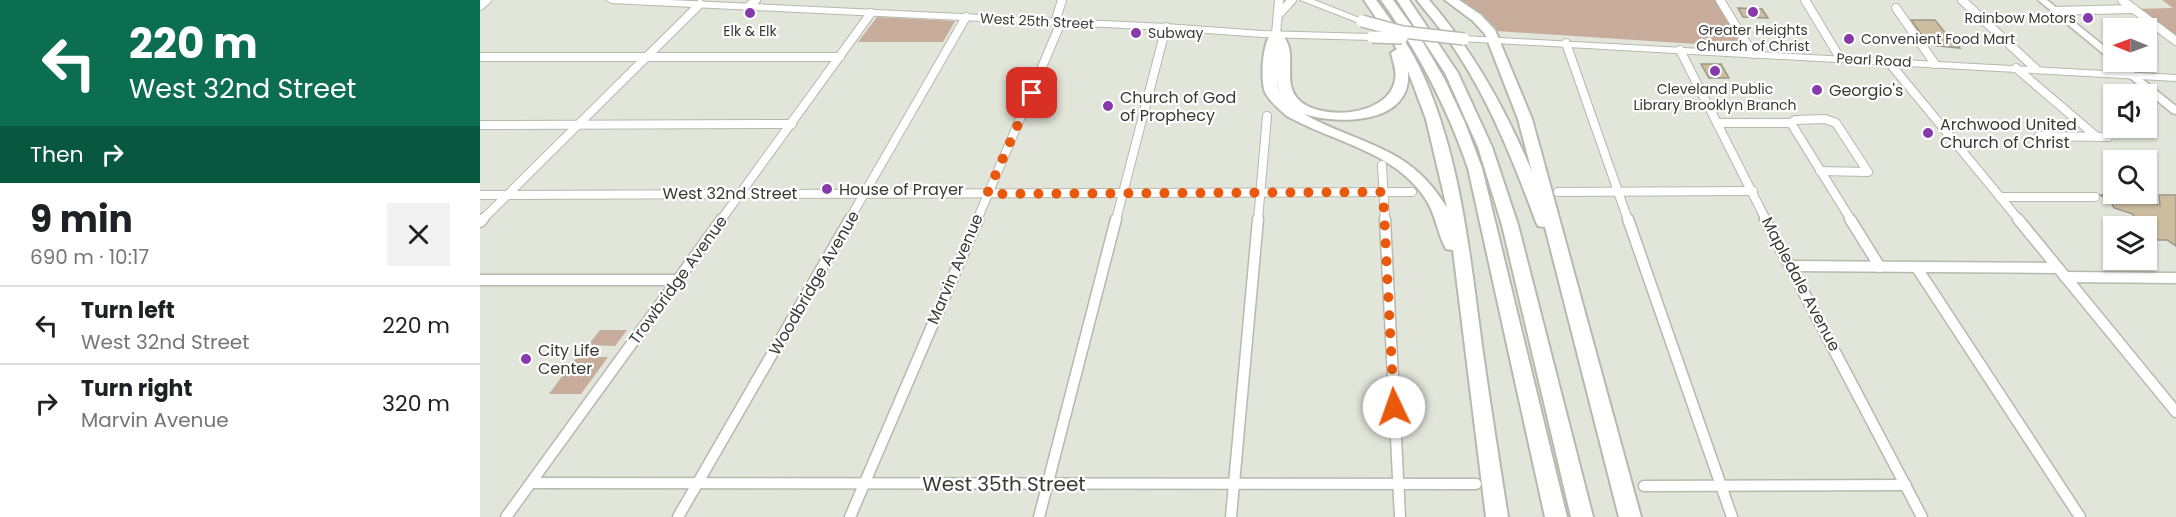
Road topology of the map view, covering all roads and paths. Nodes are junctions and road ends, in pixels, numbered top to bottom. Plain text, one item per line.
1 (487, 0) edge
2 (611, 0) edge
3 (1062, 0) edge
4 (1279, 0) edge
5 (1292, 0) edge
6 (1305, 0) edge
7 (1370, 0) edge
8 (1387, 0) edge
9 (1403, 0) edge
10 (1423, 0) edge
11 (1451, 0) edge
12 (1720, 0) edge
13 (1805, 0) edge
14 (1962, 0) edge
15 (2042, 0) edge
16 (2121, 0) edge
17 (694, 3) edge
18 (747, 3) edge
19 (480, 6) edge
20 (1896, 8) dead end
21 (2134, 9) junction
22 (2055, 11) junction
23 (871, 13) junction
24 (1279, 14) junction
25 (966, 17) junction
26 (1058, 21) junction
27 (1166, 27) junction
28 (1276, 34) junction
29 (1464, 39) junction
30 (1495, 40) junction
31 (2176, 41) edge
32 (1566, 43) junction
33 (1680, 50) junction
34 (2103, 50) edge
35 (1753, 54) junction
36 (480, 57) edge
37 (647, 57) junction
38 (840, 57) junction
39 (1840, 58) junction
40 (1888, 61) junction
41 (1935, 64) junction
42 (2016, 68) junction
43 (2036, 69) junction
44 (2129, 72) edge
45 (2133, 75) junction
46 (2176, 78) edge
47 (2176, 111) edge
48 (1267, 116) dead end
49 (1718, 123) junction
50 (1791, 123) junction
51 (792, 124) junction
52 (480, 125) edge
53 (578, 125) junction
54 (2039, 136) dead end
55 (2097, 137) junction
56 (2103, 137) edge
57 (1382, 165) dead end
58 (1820, 171) junction
59 (1753, 191) junction
60 (1261, 192) junction
61 (1383, 192) junction
62 (1412, 192) dead end
63 (1558, 192) dead end
64 (1618, 192) junction
65 (741, 193) junction
66 (866, 193) junction
67 (987, 194) junction
68 (1122, 194) junction
69 (480, 195) edge
70 (507, 195) junction
71 (2000, 197) junction
72 (2095, 198) dead end
73 (480, 222) edge
74 (1791, 266) junction
75 (1880, 267) junction
76 (1917, 268) junction
77 (2058, 268) junction
78 (2065, 278) junction
79 (2176, 278) edge
80 (480, 280) edge
81 (678, 280) junction
82 (1572, 299) junction
83 (1473, 347) junction
84 (2176, 412) edge
85 (531, 483) junction
86 (865, 483) junction
87 (697, 484) junction
88 (1048, 484) junction
89 (1476, 484) dead end
90 (1234, 485) junction
91 (1398, 485) junction
92 (1906, 485) junction
93 (1644, 486) dead end
94 (1721, 486) junction
95 (506, 517) edge
96 (678, 517) edge
97 (850, 517) edge
98 (1039, 517) edge
99 (1231, 517) edge
100 (1400, 517) edge
101 (1497, 517) edge
102 (1556, 517) edge
103 (1582, 517) edge
104 (1630, 517) edge
105 (1732, 517) edge
106 (1922, 517) edge
107 (2080, 517) edge

1 - 19 street
2 - 17 main road, West 25th Street
3 - 26 street
4 - 24 street
5 - 24 street
6 - 29 main road, bridge
7 - 28 highway
7 - 83 highway
8 - 102 highway
9 - 103 highway
10 - 82 highway
11 - 30 highway
12 - 35 street
13 - 39 street
14 - 43 street
15 - 22 main road
16 - 21 street
17 - 18 main road, West 25th Street
17 - 37 street
18 - 23 main road, West 25th Street
20 - 41 street
21 - 22 street
21 - 31 street
22 - 34 main road
23 - 25 main road, West 25th Street
23 - 38 street, Trowbridge Avenue
24 - 28 street
25 - 26 main road, West 25th Street
25 - 66 street, Woodbridge Avenue
26 - 27 main road, West 25th Street
26 - 67 street, Marvin Avenue
27 - 28 main road, West 25th Street
27 - 68 street
28 - 29 main road, West 25th Street, bridge
28 - 83 highway
29 - 30 main road, Pearl Road
30 - 32 main road, Pearl Road
30 - 82 highway
32 - 33 main road, Pearl Road
32 - 64 street
33 - 35 main road, Pearl Road
33 - 49 street, Mapledale Avenue
35 - 39 main road, Pearl Road
36 - 37 street
37 - 38 street
37 - 53 street
38 - 51 street, Trowbridge Avenue
39 - 40 main road, Pearl Road
40 - 41 main road, Pearl Road
40 - 71 street
41 - 42 main road, Pearl Road
42 - 43 main road, Pearl Road
42 - 55 street
43 - 45 main road, Pearl Road
44 - 45 main road
45 - 46 main road, Pearl Road
45 - 47 main road
48 - 60 street
49 - 50 street
49 - 59 street, Mapledale Avenue
50 - 58 street
50 - 58 street
51 - 53 street
51 - 65 street, Trowbridge Avenue
52 - 53 street
53 - 70 street
54 - 55 street
55 - 56 street
57 - 61 street
58 - 75 street
59 - 64 street
59 - 74 street, Mapledale Avenue
60 - 61 street, West 32nd Street
60 - 68 street, West 32nd Street
60 - 90 street
61 - 62 street, West 32nd Street
61 - 91 street
63 - 64 street
64 - 94 street
65 - 66 street, West 32nd Street
65 - 70 street, West 32nd Street
65 - 81 street, Trowbridge Avenue
66 - 67 street, West 32nd Street
66 - 87 street, Woodbridge Avenue
67 - 68 street, West 32nd Street
67 - 86 street, Marvin Avenue
68 - 88 street
69 - 70 street, West 32nd Street
70 - 73 street
71 - 72 street
71 - 77 street
74 - 75 street
74 - 92 street, Mapledale Avenue
75 - 76 street
76 - 77 street
76 - 107 street
77 - 78 street
78 - 79 street
78 - 84 street
80 - 81 street
81 - 85 street, Trowbridge Avenue
82 - 104 highway
83 - 101 highway
85 - 87 street, West 35th Street
85 - 95 street, Trowbridge Avenue
86 - 87 street, West 35th Street
86 - 88 street, West 35th Street
86 - 97 street, Marvin Avenue
87 - 96 street, Woodbridge Avenue
88 - 90 street, West 35th Street
88 - 98 street
89 - 91 street, West 35th Street
90 - 91 street, West 35th Street
90 - 99 street
91 - 100 street
92 - 94 street
92 - 106 street, Mapledale Avenue
93 - 94 street
94 - 105 street

